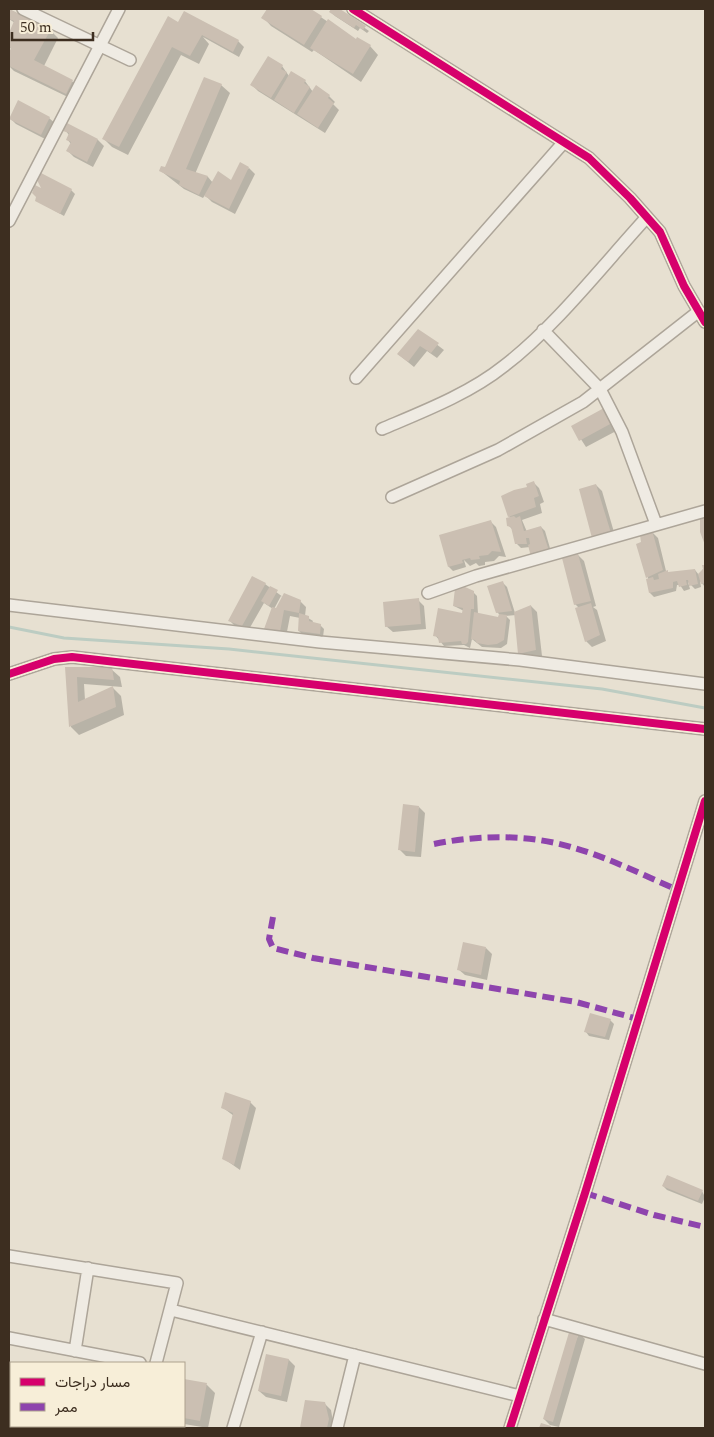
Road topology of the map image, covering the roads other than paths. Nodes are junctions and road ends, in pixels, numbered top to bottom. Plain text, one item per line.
1 (23, 9) edge
2 (119, 9) edge
3 (353, 9) edge
4 (43, 13) edge
5 (100, 46) junction
6 (130, 60) dead end
7 (564, 142) junction
8 (647, 217) junction
9 (9, 221) edge
10 (699, 311) junction
11 (705, 322) edge
12 (543, 330) junction
13 (356, 378) dead end
14 (600, 389) junction
15 (382, 429) dead end
16 (392, 497) dead end
17 (705, 511) edge
18 (656, 524) junction
19 (428, 593) dead end
20 (9, 605) edge
21 (9, 674) edge
22 (705, 684) edge
23 (705, 729) edge
24 (705, 801) edge
25 (9, 1256) edge
26 (88, 1268) junction
27 (171, 1310) junction
28 (544, 1319) junction
29 (262, 1332) junction
30 (9, 1338) edge
31 (74, 1351) junction
32 (355, 1355) junction
33 (134, 1362) edge
34 (156, 1362) edge
35 (705, 1364) edge
36 (520, 1396) junction
37 (233, 1428) edge
38 (337, 1428) edge
39 (510, 1428) edge

1 - 4 street
2 - 5 street
3 - 7 street
4 - 5 street
5 - 6 street
5 - 9 street
7 - 8 street
7 - 13 street
8 - 10 street
8 - 12 street
10 - 11 street
10 - 14 street
12 - 14 street
12 - 15 street
14 - 16 street
14 - 18 street
17 - 18 street
18 - 19 street
20 - 22 street
21 - 23 street
24 - 28 street
25 - 26 street
26 - 27 street
26 - 31 street
27 - 29 street
27 - 34 street
28 - 35 street
28 - 36 street
29 - 32 street
29 - 37 street
30 - 31 street
31 - 33 street
32 - 36 street
32 - 38 street
36 - 39 street

